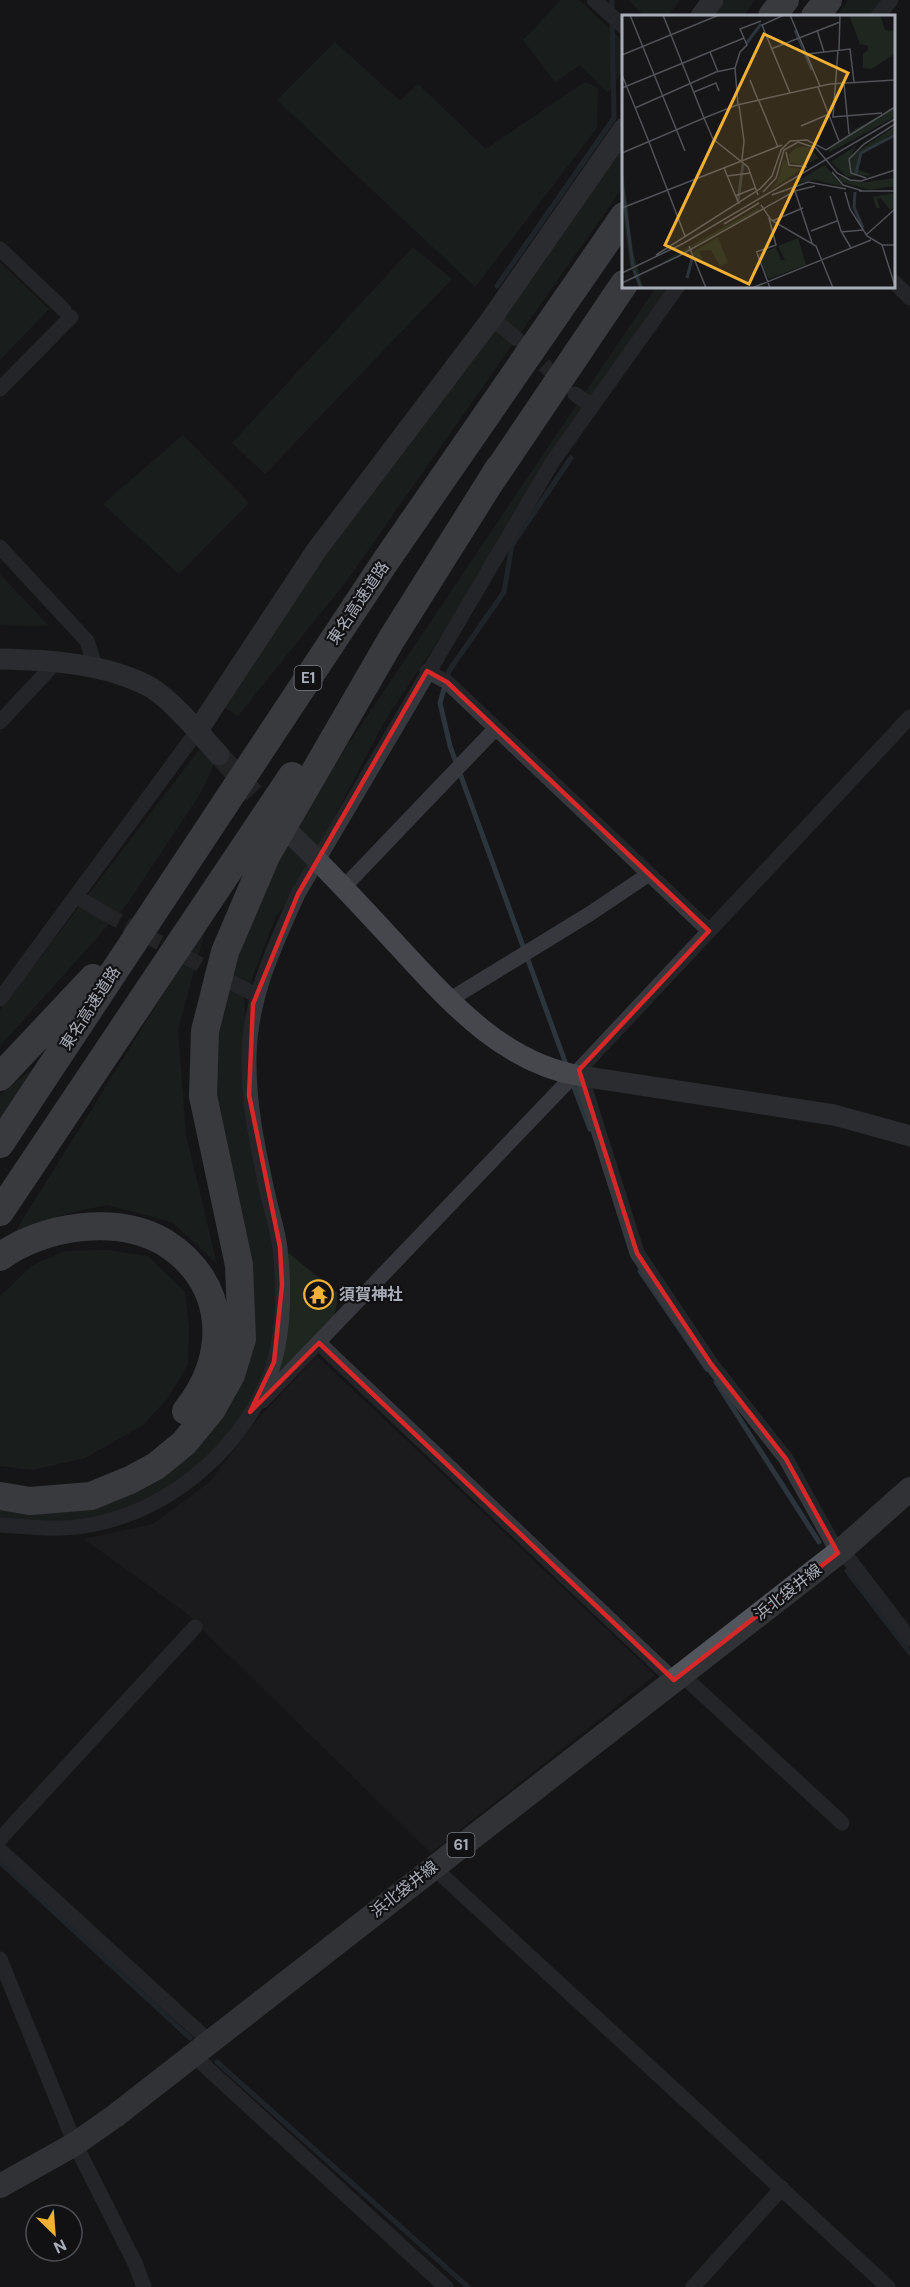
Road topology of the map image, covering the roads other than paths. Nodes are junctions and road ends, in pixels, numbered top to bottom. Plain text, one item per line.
1 (594, 0) edge
2 (713, 0) edge
3 (785, 0) edge
4 (828, 0) edge
5 (891, 0) edge
6 (702, 15) edge
7 (773, 15) edge
8 (816, 15) edge
9 (879, 15) edge
10 (622, 25) edge
11 (622, 131) edge
12 (622, 219) edge
13 (0, 249) edge
14 (895, 283) edge
15 (622, 287) edge
16 (677, 288) edge
17 (910, 298) edge
18 (492, 318) junction
19 (517, 339) tunnel mouth
20 (0, 389) edge
21 (574, 394) tunnel mouth
22 (592, 406) junction
23 (499, 468) junction
24 (0, 547) edge
25 (0, 659) edge
26 (56, 662) junction
27 (96, 669) junction
28 (427, 671) junction
29 (910, 717) edge
30 (0, 722) edge
31 (496, 728) junction
32 (198, 730) junction
33 (219, 755) tunnel mouth
34 (292, 835) tunnel mouth
35 (319, 861) junction
36 (649, 874) junction
37 (344, 887) junction
38 (166, 894) junction
39 (77, 897) junction
40 (106, 914) tunnel mouth
41 (709, 931) junction
42 (231, 982) tunnel mouth
43 (256, 995) junction
44 (0, 999) edge
45 (449, 1000) junction
46 (578, 1076) junction
47 (0, 1077) edge
48 (910, 1136) edge
49 (0, 1144) edge
50 (0, 1212) edge
51 (0, 1257) edge
52 (319, 1343) junction
53 (250, 1412) junction
54 (0, 1478) edge
55 (910, 1489) edge
56 (0, 1496) edge
57 (0, 1525) edge
58 (840, 1552) junction
59 (195, 1627) dead end
60 (910, 1639) edge
61 (678, 1677) junction
62 (842, 1824) dead end
63 (0, 1839) edge
64 (0, 1850) edge
65 (433, 1867) junction
66 (0, 1959) edge
67 (202, 2048) junction
68 (75, 2144) junction
69 (0, 2186) edge
70 (782, 2188) junction
71 (443, 2286) edge
72 (144, 2287) edge
73 (693, 2287) edge
74 (888, 2287) edge

1 - 10 street
2 - 6 street
3 - 7 highway
4 - 8 highway
5 - 9 street
11 - 18 street
12 - 38 highway, 東名高速道路 / E1
13 - 20 street
14 - 17 street
15 - 23 highway, E1
16 - 22 street
18 - 19 street
18 - 32 street
21 - 22 street
22 - 28 street
23 - 50 highway, E1
23 - 56 highway
24 - 27 street
25 - 26 street
26 - 27 street
26 - 30 street
27 - 32 street
28 - 31 street
28 - 35 street
29 - 41 street
31 - 36 street
31 - 37 street
32 - 33 street
32 - 39 street
34 - 35 street
35 - 37 street
35 - 43 street
36 - 41 street
36 - 45 street
37 - 45 street
38 - 47 highway
38 - 49 highway, 東名高速道路 / E1
39 - 40 street
39 - 44 street
41 - 46 street
42 - 43 street
43 - 53 street
45 - 46 street
46 - 48 street
46 - 52 street
46 - 58 street
51 - 54 highway
52 - 53 street
52 - 61 street
53 - 57 street
55 - 58 main road, 浜北袋井線 / 61
58 - 60 street
58 - 61 main road, 浜北袋井線 / 61
59 - 63 street
61 - 62 street
61 - 65 main road, 浜北袋井線 / 61
64 - 67 street
65 - 67 main road, 浜北袋井線 / 61
65 - 70 street
66 - 68 street
67 - 68 main road, 浜北袋井線 / 61
67 - 71 street
68 - 69 main road, 浜北袋井線 / 61
68 - 72 street
70 - 73 street
70 - 74 street

